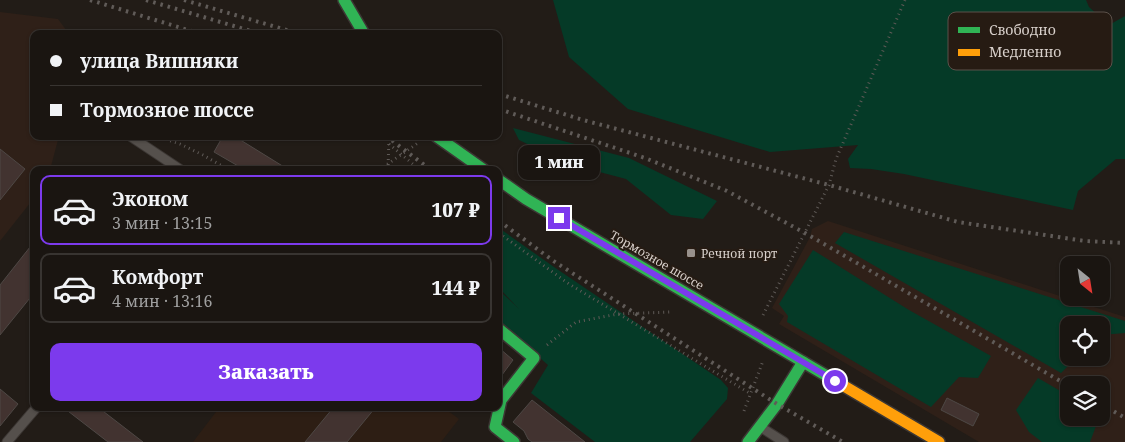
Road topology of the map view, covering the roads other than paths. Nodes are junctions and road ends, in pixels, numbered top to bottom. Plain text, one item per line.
1 (344, 0) edge
2 (362, 30) edge
3 (136, 140) edge
4 (442, 140) edge
5 (175, 166) edge
6 (478, 166) edge
7 (502, 182) edge
8 (502, 331) edge
9 (803, 362) junction
10 (502, 397) edge
11 (33, 411) edge
12 (498, 411) edge
13 (760, 426) junction
14 (772, 439) edge
15 (7, 442) edge
16 (514, 442) edge
17 (748, 442) edge
18 (784, 442) edge
19 (939, 442) edge

1 - 2 street
3 - 5 lane
4 - 6 street
7 - 9 street, Тормозное шоссе
8 - 10 street
9 - 13 street
9 - 19 street, Тормозное шоссе
11 - 15 lane
12 - 16 street
13 - 14 lane
13 - 17 street
14 - 18 lane

